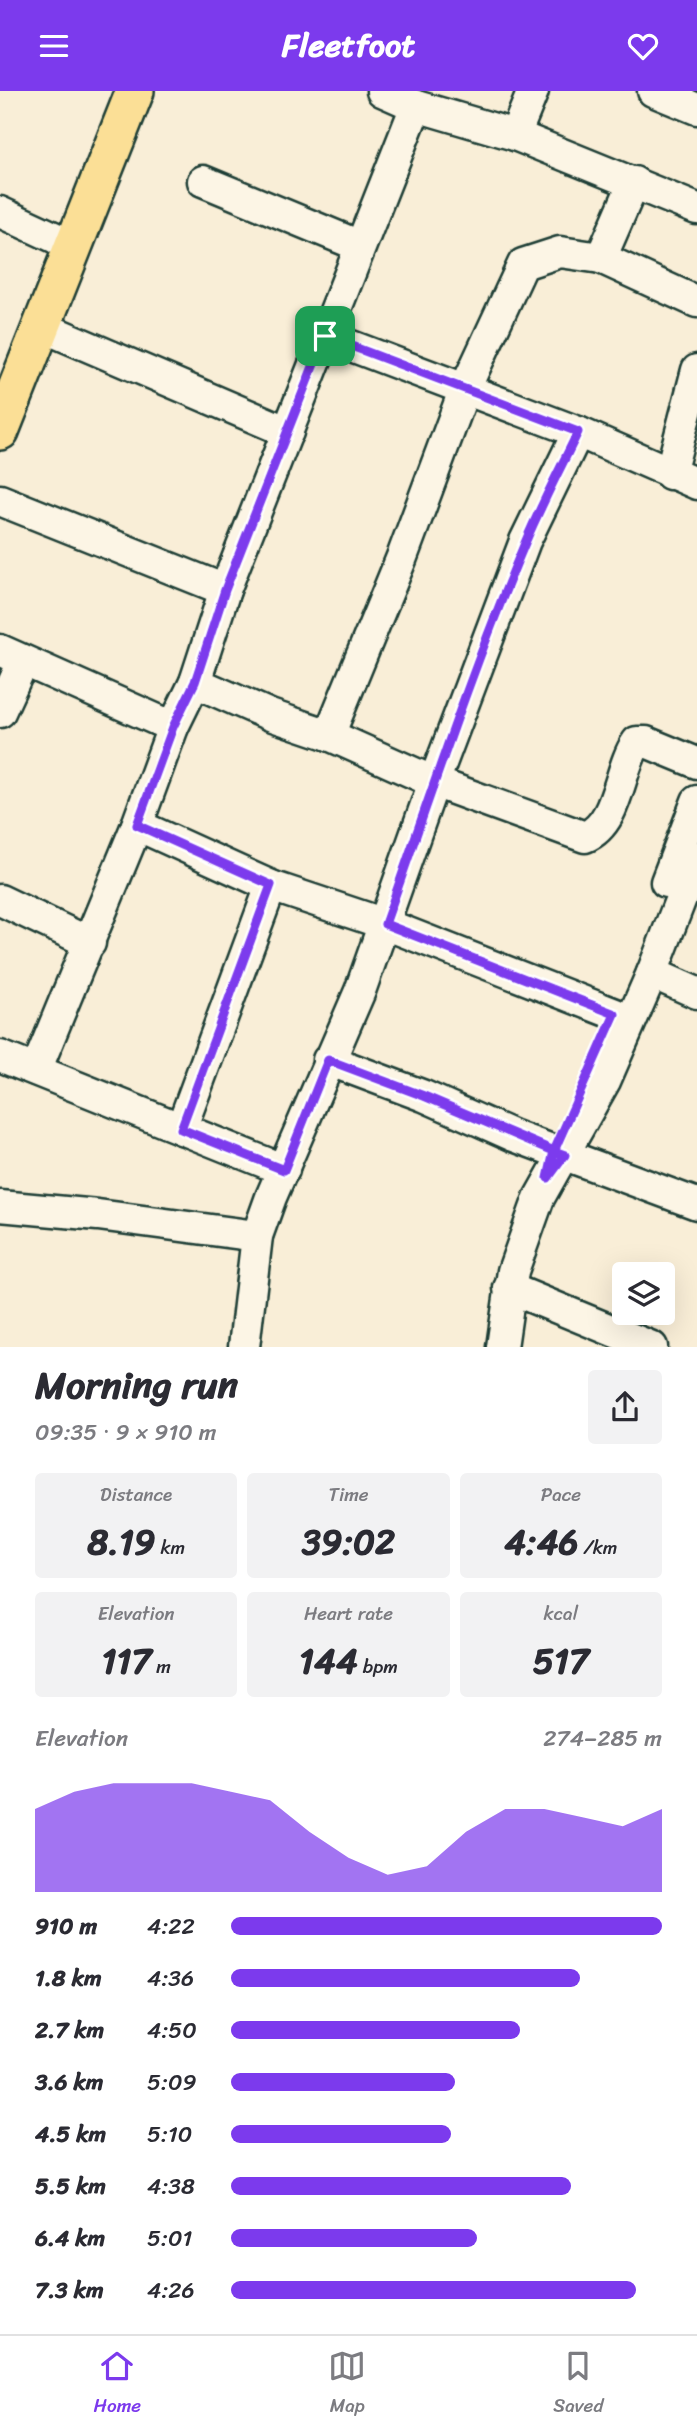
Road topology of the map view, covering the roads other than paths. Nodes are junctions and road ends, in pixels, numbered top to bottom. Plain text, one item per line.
1 (114, 91) edge
2 (135, 91) edge
3 (382, 91) edge
4 (533, 91) edge
5 (653, 91) edge
6 (694, 102) edge
7 (416, 106) junction
8 (515, 135) junction
9 (203, 181) dead end
10 (634, 182) junction
11 (697, 209) edge
12 (0, 212) edge
13 (64, 243) junction
14 (360, 246) junction
15 (601, 258) junction
16 (697, 302) edge
17 (43, 327) junction
18 (325, 336) junction
19 (697, 370) edge
20 (0, 380) edge
21 (464, 391) junction
22 (0, 431) edge
23 (288, 432) junction
24 (578, 432) junction
25 (684, 479) edge
26 (0, 500) edge
27 (225, 590) junction
28 (12, 656) edge
29 (195, 682) junction
30 (0, 712) edge
31 (173, 727) junction
32 (329, 735) junction
33 (697, 763) edge
34 (433, 782) junction
35 (697, 801) edge
36 (137, 825) junction
37 (697, 857) edge
38 (271, 885) junction
39 (0, 900) edge
40 (385, 924) junction
41 (90, 943) junction
42 (652, 973) junction
43 (697, 993) edge
44 (615, 1014) junction
45 (0, 1056) edge
46 (328, 1060) junction
47 (36, 1070) junction
48 (181, 1129) junction
49 (556, 1162) junction
50 (284, 1170) junction
51 (697, 1204) edge
52 (0, 1206) edge
53 (257, 1236) junction
54 (509, 1288) junction
55 (244, 1347) edge
56 (502, 1347) edge
57 (652, 1347) edge

1 - 13 main road
2 - 13 main road
3 - 7 street
4 - 8 street
5 - 6 street
7 - 8 street
7 - 14 street
8 - 10 street
9 - 14 street
10 - 11 street
10 - 15 street
12 - 13 street
13 - 17 main road
13 - 20 main road
14 - 18 street
15 - 16 street
15 - 21 street
17 - 22 main road
17 - 23 street
18 - 21 street
18 - 23 street
19 - 25 street
21 - 24 street
21 - 32 street
23 - 27 street
24 - 25 street
24 - 34 street
26 - 27 street
27 - 29 street
28 - 30 street
28 - 31 street
29 - 31 street
29 - 32 street
31 - 36 street
32 - 34 street
33 - 34 street
34 - 40 street
35 - 44 street
36 - 38 street
36 - 41 street
37 - 42 street
38 - 40 street
38 - 48 street
39 - 41 street
40 - 44 street
40 - 46 street
41 - 47 street
42 - 43 street
42 - 49 street
44 - 49 street
45 - 47 street
46 - 49 street
46 - 50 street
47 - 48 street
48 - 50 street
49 - 51 street
49 - 54 street
50 - 53 street
52 - 53 street
53 - 55 street
54 - 56 street
54 - 57 street

